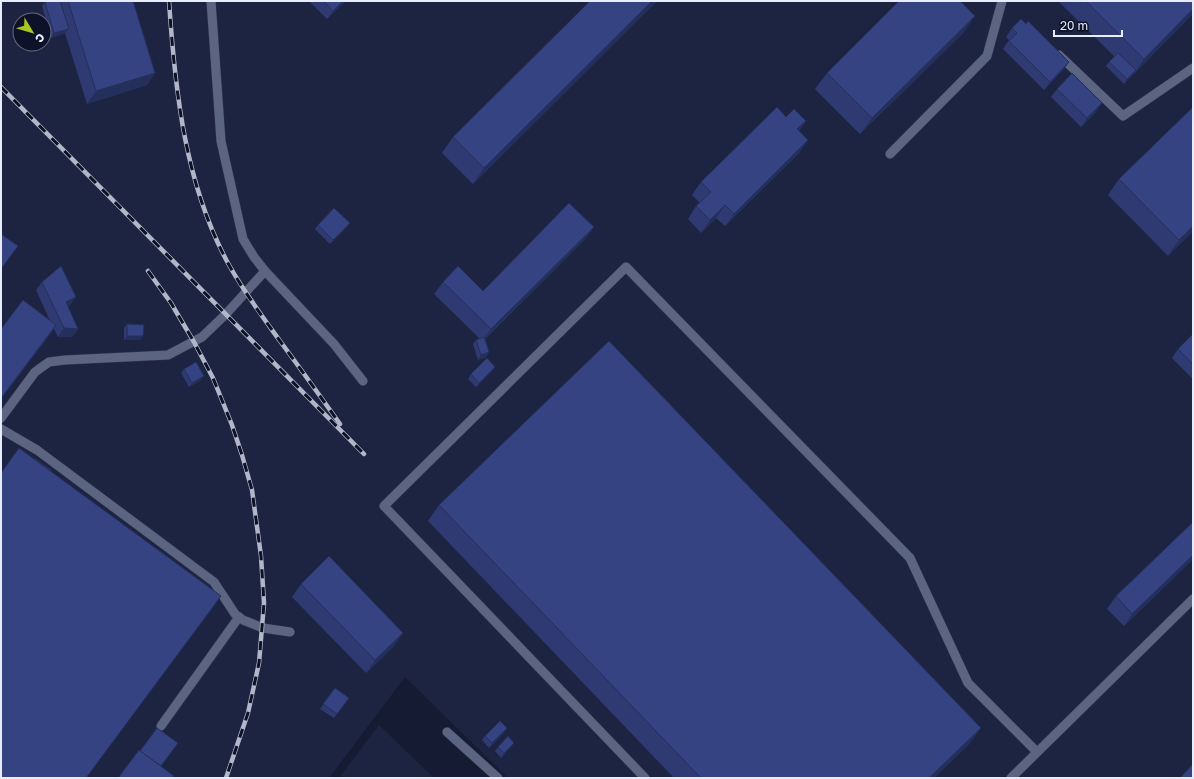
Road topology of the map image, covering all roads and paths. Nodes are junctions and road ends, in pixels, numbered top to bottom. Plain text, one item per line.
1 (211, 1) edge
2 (1002, 1) edge
3 (1050, 46) edge
4 (1193, 68) edge
5 (890, 154) dead end
6 (265, 271) junction
7 (363, 381) dead end
8 (1, 418) edge
9 (1, 429) edge
10 (1193, 600) edge
11 (239, 617) junction
12 (290, 632) dead end
13 (161, 726) dead end
14 (447, 732) dead end
15 (1037, 752) junction
16 (498, 778) edge
17 (645, 778) edge
18 (1011, 778) edge

1 - 6 lane
2 - 5 lane
3 - 4 lane
6 - 7 lane
6 - 8 lane
9 - 11 lane
10 - 15 lane
11 - 12 lane
11 - 13 lane
14 - 16 lane
15 - 17 lane
15 - 18 lane

